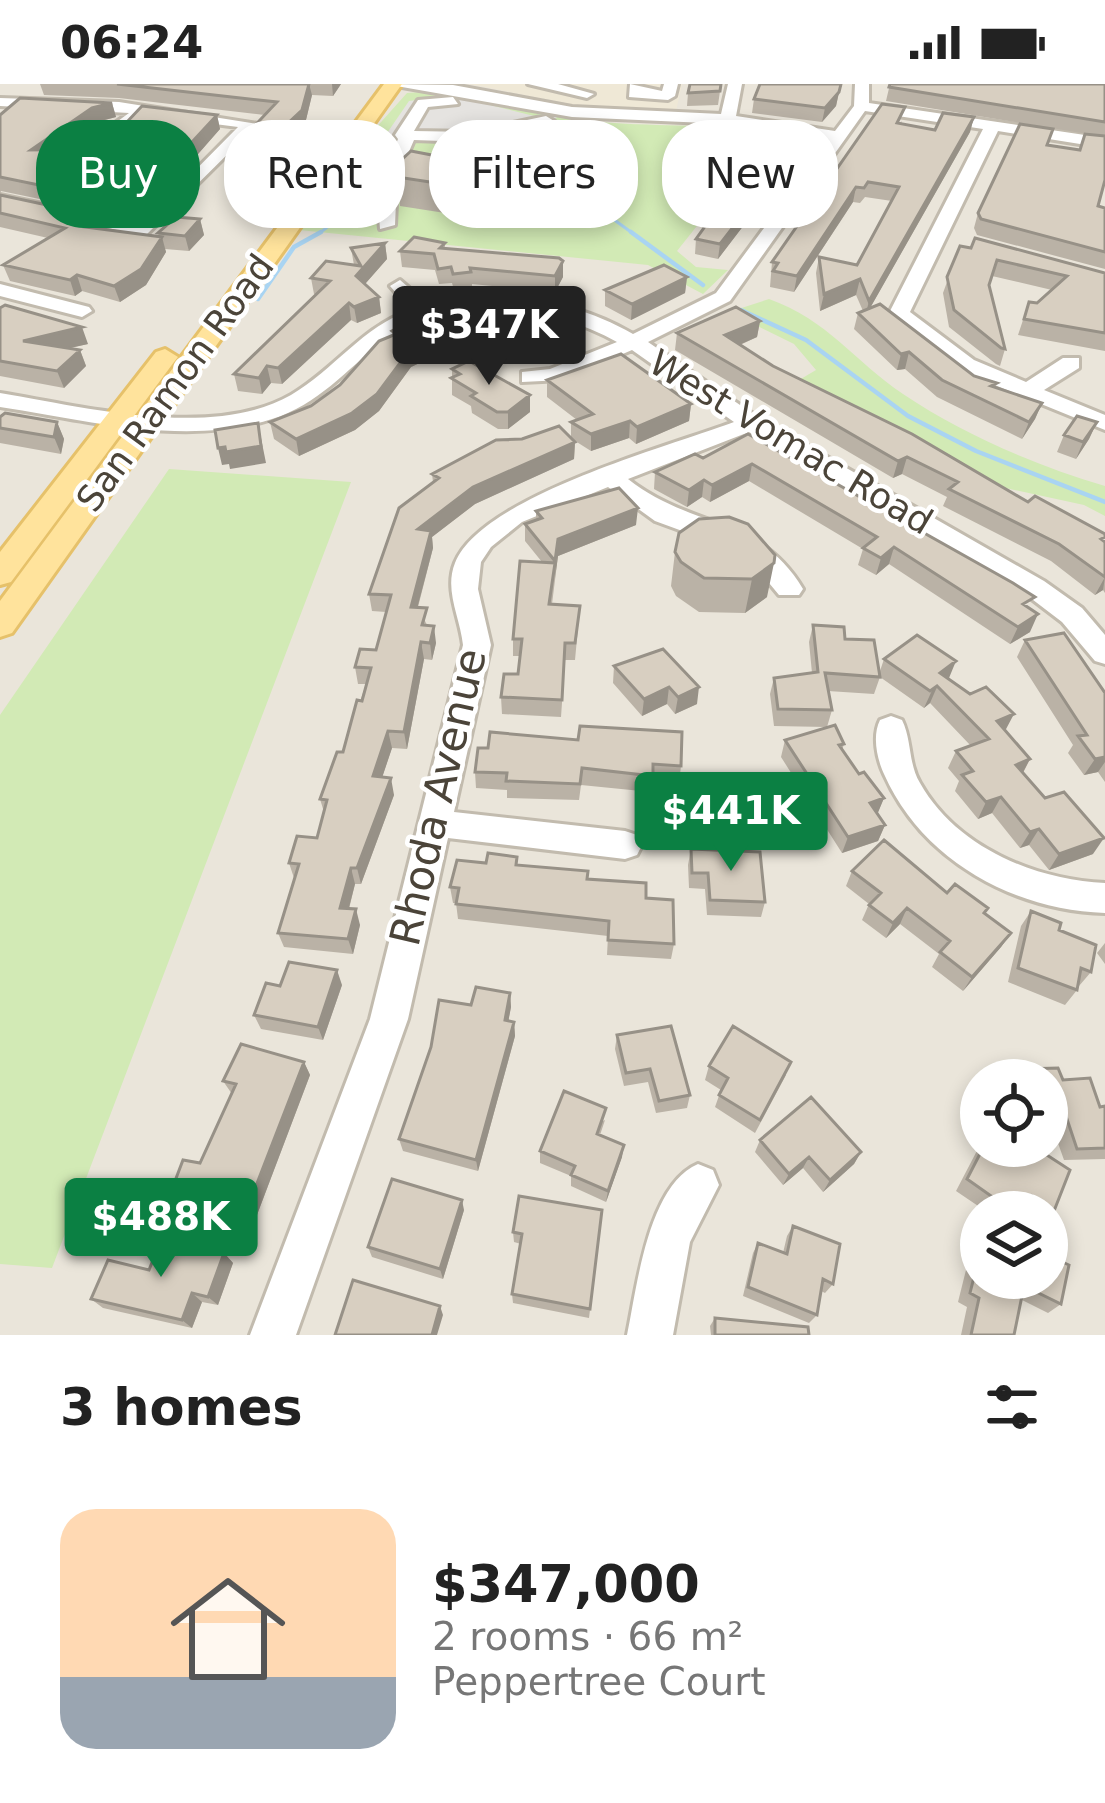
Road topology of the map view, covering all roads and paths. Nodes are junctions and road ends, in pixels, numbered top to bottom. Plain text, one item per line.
1 (28, 84) edge
2 (374, 84) edge
3 (392, 84) edge
4 (535, 84) edge
5 (638, 84) edge
6 (735, 84) edge
7 (862, 84) edge
8 (669, 90) edge
9 (3, 97) edge
10 (861, 106) junction
11 (142, 111) junction
12 (585, 113) junction
13 (553, 115) junction
14 (664, 117) junction
15 (728, 119) junction
16 (129, 120) edge
17 (734, 120) edge
18 (994, 123) junction
19 (838, 133) edge
20 (407, 137) junction
21 (405, 140) edge
22 (1105, 143) edge
23 (0, 200) edge
24 (771, 228) edge
25 (939, 235) junction
26 (961, 241) edge
27 (400, 286) dead end
28 (6, 298) edge
29 (82, 311) dead end
30 (424, 312) junction
31 (630, 344) junction
32 (1071, 363) dead end
33 (530, 377) dead end
34 (1026, 392) junction
35 (0, 400) edge
36 (135, 416) junction
37 (751, 423) junction
38 (1105, 424) edge
39 (611, 477) junction
40 (0, 574) edge
41 (789, 589) dead end
42 (0, 625) edge
43 (1105, 654) edge
44 (891, 728) dead end
45 (432, 823) junction
46 (626, 845) dead end
47 (1105, 898) edge
48 (698, 1185) dead end
49 (273, 1335) edge
50 (650, 1335) edge

1 - 9 street
2 - 36 main road, San Ramon Road
3 - 13 street
3 - 36 main road, San Ramon Road
4 - 12 street
5 - 8 street
6 - 15 street
7 - 10 street
8 - 14 street
9 - 11 street
10 - 18 street
10 - 19 street
11 - 16 street
11 - 23 street
12 - 13 street
12 - 14 street
13 - 20 street
13 - 20 street
14 - 15 street
15 - 17 street
18 - 22 street
18 - 25 street
20 - 21 street
24 - 31 street
25 - 26 street
25 - 34 street
27 - 30 street
28 - 29 street
30 - 31 street, West Vomac Road
30 - 36 street, West Vomac Road
31 - 33 street
31 - 37 street, West Vomac Road
32 - 34 street
34 - 38 street
35 - 36 street, West Vomac Road
36 - 40 main road, San Ramon Road
36 - 42 main road, San Ramon Road
37 - 39 street, Rhoda Avenue
37 - 43 street, West Vomac Road
39 - 41 street
39 - 45 street, Rhoda Avenue
44 - 47 street
45 - 46 street
45 - 49 street, Rhoda Avenue
48 - 50 street

